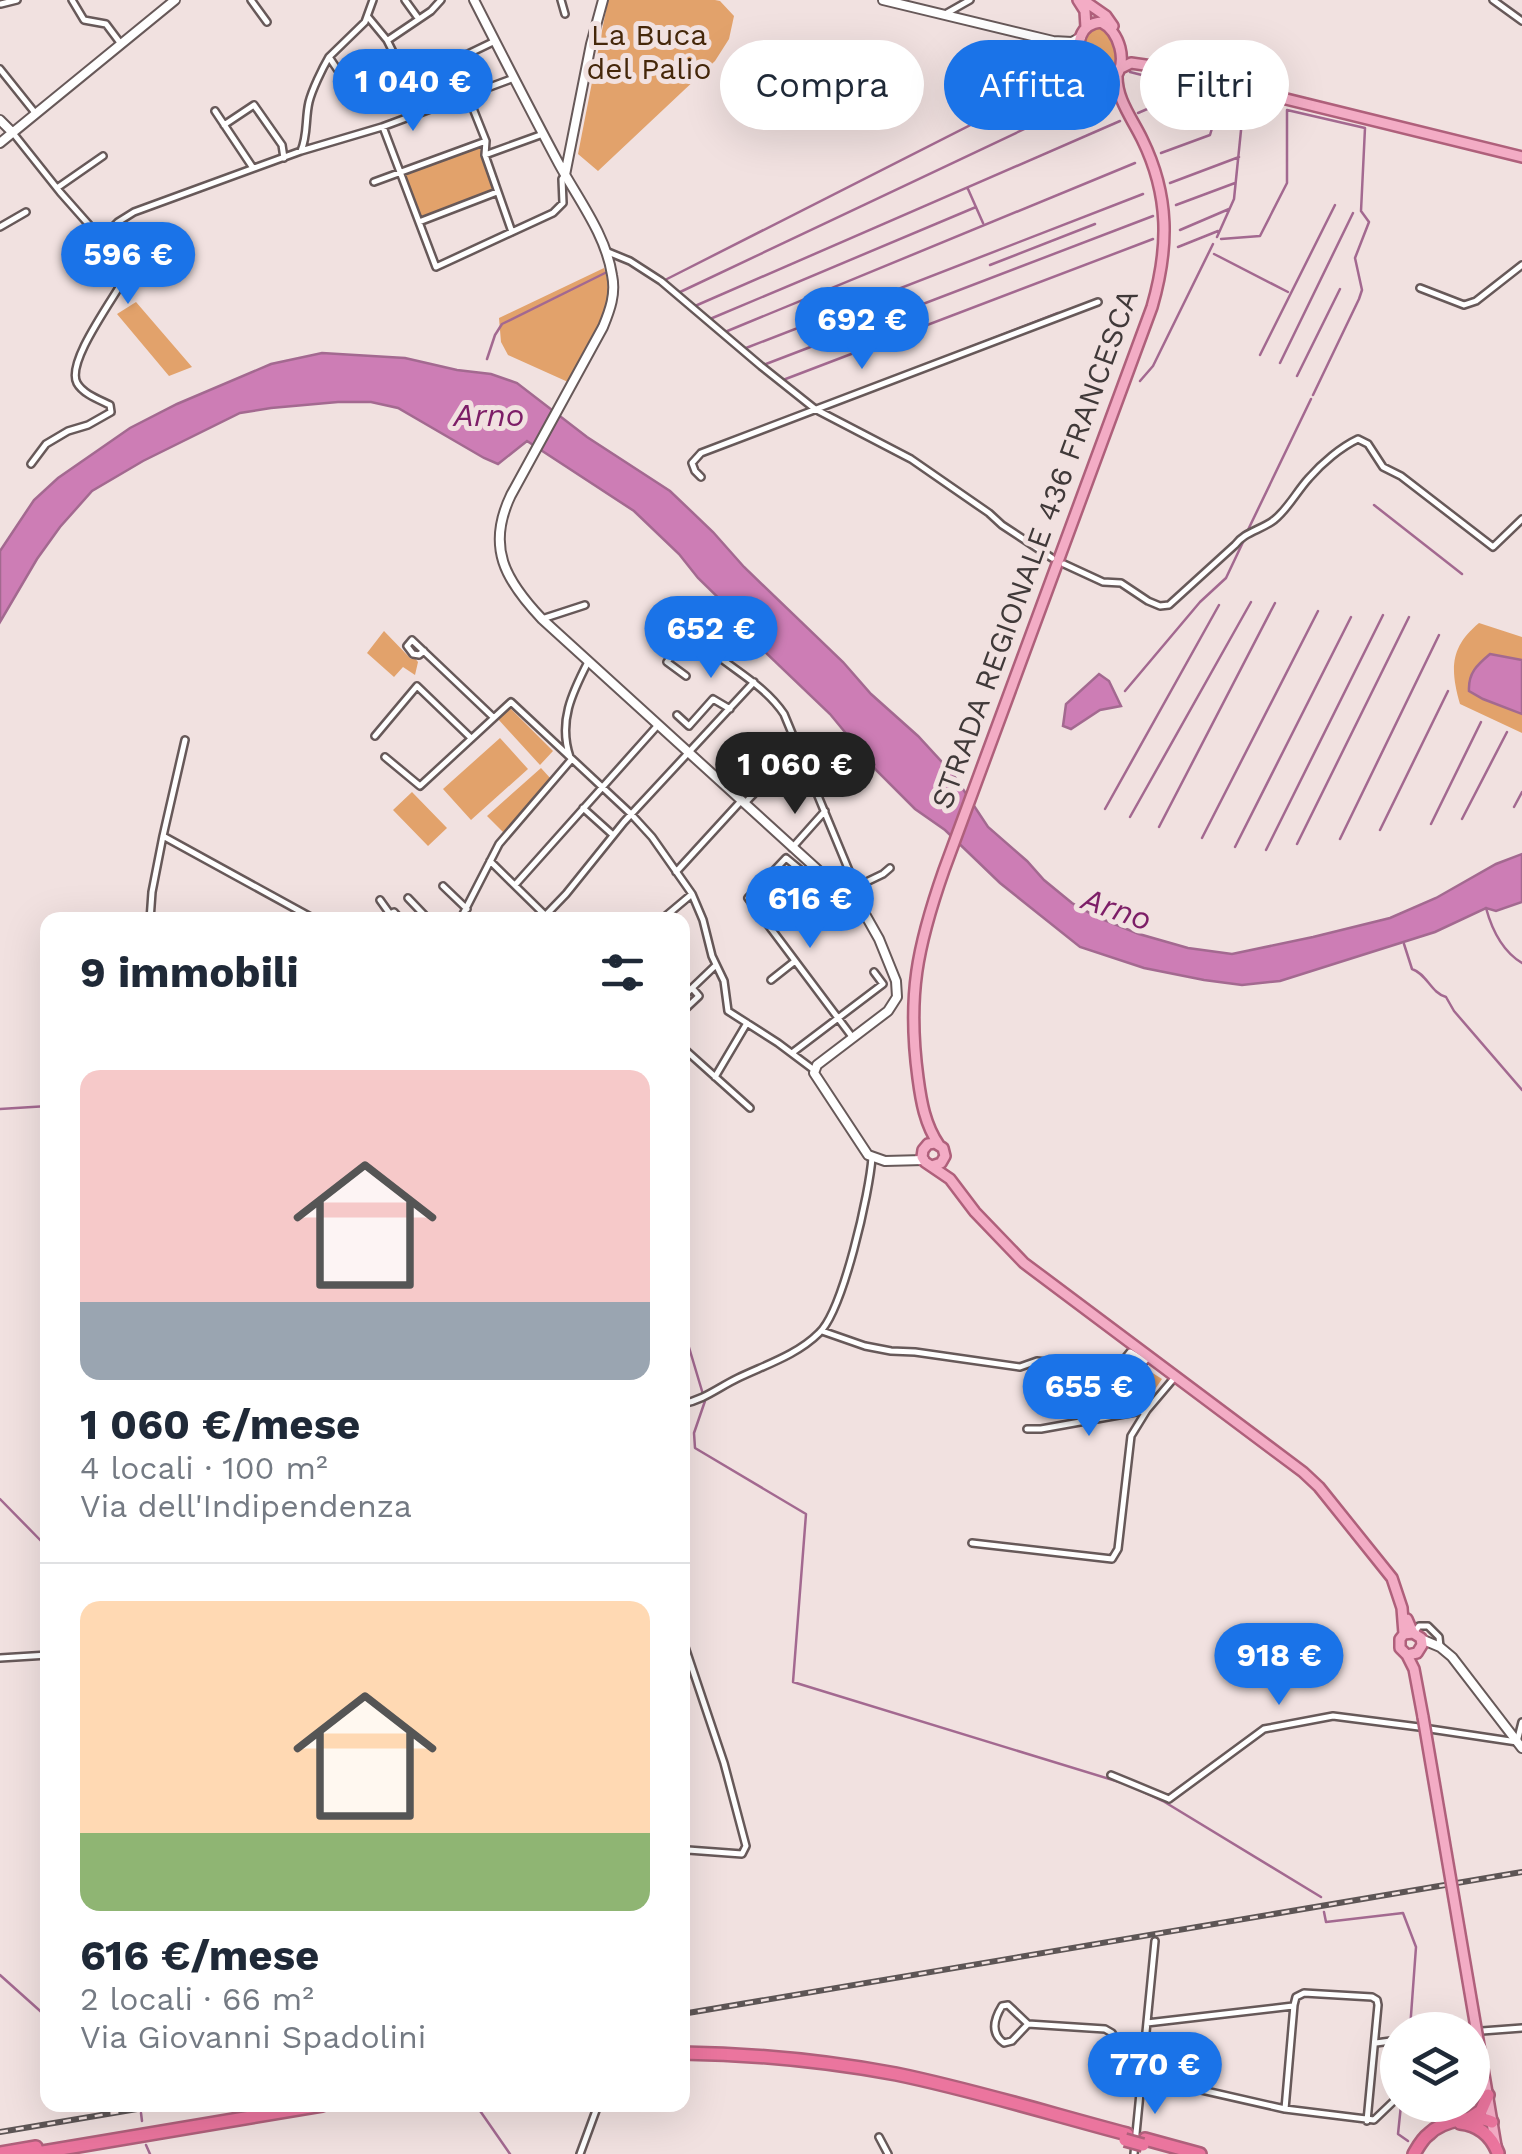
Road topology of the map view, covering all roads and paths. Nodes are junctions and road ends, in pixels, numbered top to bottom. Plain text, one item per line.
1 (17, 0) edge
2 (72, 0) edge
3 (175, 0) edge
4 (251, 0) edge
5 (373, 0) edge
6 (405, 0) edge
7 (442, 0) edge
8 (474, 0) edge
9 (561, 0) edge
10 (603, 0) edge
11 (883, 0) edge
12 (970, 0) edge
13 (1081, 0) edge
14 (1493, 0) edge
15 (0, 3) edge
16 (6, 12) dead end
17 (565, 14) dead end
18 (944, 15) junction
19 (368, 16) junction
20 (418, 18) junction
21 (1522, 21) edge
22 (266, 22) dead end
23 (1084, 32) junction
24 (1118, 39) junction
25 (387, 40) junction
26 (1049, 40) edge
27 (1074, 40) edge
28 (1082, 40) edge
29 (495, 41) junction
30 (122, 44) junction
31 (329, 57) junction
32 (1140, 60) edge
33 (0, 69) edge
34 (514, 78) junction
35 (408, 82) junction
36 (468, 96) junction
37 (1120, 96) edge
38 (1289, 99) edge
39 (1120, 104) edge
40 (1126, 109) junction
41 (214, 111) dead end
42 (36, 114) junction
43 (0, 120) edge
44 (224, 125) junction
45 (538, 125) junction
46 (382, 126) junction
47 (13, 133) junction
48 (543, 134) junction
49 (530, 138) junction
50 (486, 141) junction
51 (0, 144) edge
52 (301, 151) junction
53 (485, 155) junction
54 (103, 156) dead end
55 (1522, 157) edge
56 (284, 158) junction
57 (253, 168) junction
58 (400, 172) junction
59 (564, 175) junction
60 (374, 182) dead end
61 (57, 188) junction
62 (497, 192) junction
63 (26, 212) dead end
64 (419, 222) junction
65 (0, 227) edge
66 (512, 232) junction
67 (102, 238) junction
68 (605, 251) junction
69 (1522, 265) edge
70 (1420, 288) dead end
71 (1098, 302) dead end
72 (815, 408) junction
73 (31, 464) dead end
74 (702, 476) dead end
75 (1522, 519) edge
76 (1052, 558) dead end
77 (1064, 564) dead end
78 (585, 605) dead end
79 (542, 619) junction
80 (424, 651) dead end
81 (588, 662) junction
82 (686, 676) dead end
83 (754, 682) junction
84 (730, 709) junction
85 (678, 715) dead end
86 (493, 717) junction
87 (658, 726) junction
88 (564, 731) junction
89 (792, 734) junction
90 (375, 736) dead end
91 (471, 738) junction
92 (185, 740) dead end
93 (552, 742) junction
94 (689, 753) junction
95 (385, 756) dead end
96 (572, 760) junction
97 (762, 766) junction
98 (603, 787) junction
99 (740, 800) junction
100 (583, 808) junction
101 (825, 810) junction
102 (631, 814) junction
103 (613, 835) junction
104 (162, 836) junction
105 (792, 848) junction
106 (490, 860) junction
107 (890, 868) dead end
108 (676, 872) junction
109 (803, 872) dead end
110 (515, 885) junction
111 (443, 886) dead end
112 (856, 887) junction
113 (692, 894) junction
114 (408, 898) dead end
115 (380, 900) dead end
116 (776, 900) dead end
117 (467, 910) joint
118 (151, 912) edge
119 (301, 912) edge
120 (389, 912) edge
121 (421, 912) edge
122 (539, 912) edge
123 (551, 912) edge
124 (671, 912) edge
125 (864, 913) junction
126 (772, 929) junction
127 (795, 961) junction
128 (716, 965) junction
129 (874, 972) dead end
130 (771, 980) dead end
131 (692, 988) joint
132 (690, 1004) edge
133 (838, 1018) junction
134 (747, 1024) junction
135 (853, 1038) junction
136 (792, 1052) junction
137 (690, 1054) edge
138 (814, 1070) junction
139 (715, 1077) junction
140 (750, 1108) dead end
141 (928, 1126) junction
142 (939, 1144) junction
143 (926, 1156) junction
144 (872, 1157) junction
145 (944, 1158) junction
146 (950, 1180) junction
147 (822, 1331) junction
148 (1148, 1356) junction
149 (1175, 1377) junction
150 (690, 1402) edge
151 (1148, 1410) junction
152 (1027, 1429) dead end
153 (972, 1543) dead end
154 (1414, 1635) junction
155 (1438, 1647) junction
156 (1415, 1653) junction
157 (40, 1656) edge
158 (0, 1658) edge
159 (690, 1662) edge
160 (1421, 1722) junction
161 (1522, 1722) edge
162 (1430, 1728) dead end
163 (1520, 1745) edge
164 (1112, 1775) dead end
165 (690, 1850) edge
166 (1155, 1940) dead end
167 (1294, 2006) junction
168 (1473, 2012) edge
169 (1146, 2023) junction
170 (1028, 2024) junction
171 (1522, 2028) edge
172 (1490, 2030) edge
173 (1380, 2042) edge
174 (1376, 2043) junction
175 (690, 2057) edge
176 (1140, 2076) junction
177 (1285, 2109) junction
178 (1490, 2109) edge
179 (245, 2112) edge
180 (280, 2112) edge
181 (595, 2112) edge
182 (1380, 2114) edge
183 (1366, 2121) junction
184 (1474, 2123) junction
185 (1492, 2123) junction
186 (879, 2137) dead end
187 (1141, 2146) edge
188 (1417, 2150) edge
189 (0, 2153) edge
190 (1498, 2153) edge
191 (30, 2154) edge
192 (580, 2154) edge
193 (888, 2154) edge
194 (1178, 2154) edge
195 (1200, 2154) edge

1 - 15 street
2 - 30 street
3 - 30 street
4 - 22 street
5 - 19 street
6 - 20 street
7 - 20 street
8 - 29 street
9 - 17 street
10 - 59 street
11 - 18 street
12 - 18 street
13 - 23 main road
13 - 24 main road
14 - 21 street
15 - 16 street
18 - 26 street
19 - 25 street
19 - 31 street
20 - 25 street
23 - 24 main road
23 - 27 street
23 - 28 main road
24 - 32 main road
25 - 35 street
29 - 34 street
29 - 35 street
30 - 42 street
31 - 35 street
31 - 52 street
33 - 42 street
34 - 36 street
34 - 45 street
36 - 46 street
36 - 50 street
37 - 40 main road
38 - 55 main road
39 - 40 main road
40 - 141 main road, STRADA REGIONALE 436 FRANCESCA
41 - 44 street
42 - 47 street
43 - 47 street
44 - 56 street
44 - 57 street
45 - 48 street
45 - 49 street
46 - 52 street
46 - 58 street
47 - 51 street
47 - 61 street
48 - 49 street
48 - 59 street
49 - 53 street
50 - 53 street
50 - 58 street
52 - 56 street
53 - 62 street
54 - 61 street
56 - 57 street
57 - 67 street
58 - 60 street
58 - 64 street
59 - 66 street
59 - 68 street
61 - 67 street
62 - 64 street
62 - 66 street
63 - 65 street
64 - 66 street
67 - 73 street
68 - 72 street
68 - 79 street
69 - 70 street
71 - 72 street
72 - 74 street
72 - 76 street
75 - 77 street
78 - 79 street
79 - 81 street
80 - 86 street
81 - 87 street
81 - 88 street
82 - 83 street
83 - 84 street
83 - 89 street
84 - 85 street
84 - 94 street
86 - 91 street
86 - 93 street
87 - 94 street
87 - 98 street
88 - 93 street
88 - 96 street
89 - 97 street
89 - 101 street
90 - 91 street
91 - 95 street
92 - 104 street
93 - 96 street
94 - 99 street
94 - 102 street
96 - 98 street
96 - 106 street
97 - 99 street
97 - 99 street
98 - 100 street
98 - 102 street
99 - 105 street
99 - 108 street
100 - 103 street
100 - 110 street
101 - 105 street
101 - 112 street
102 - 103 street
102 - 108 street
103 - 123 street
104 - 118 street
104 - 119 street
105 - 125 street
106 - 110 street
106 - 117 street
107 - 112 street
108 - 113 street
109 - 126 street
110 - 122 street
111 - 117 street
112 - 125 street
113 - 124 street
113 - 128 street
114 - 121 street
115 - 120 street
116 - 126 street
125 - 135 street
126 - 127 street
127 - 130 street
127 - 133 street
128 - 131 street
128 - 134 street
129 - 133 street
131 - 132 street
133 - 135 street
133 - 136 street
134 - 136 street
134 - 139 street
135 - 138 street
136 - 138 street
137 - 139 street
138 - 144 street
139 - 140 street
141 - 142 main road, STRADA REGIONALE 436 FRANCESCA
141 - 143 main road, STRADA REGIONALE 436 FRANCESCA
142 - 143 main road
142 - 145 main road, STRADA REGIONALE 436 FRANCESCA
143 - 144 street
143 - 145 main road
143 - 146 main road, STRADA REGIONALE 436 FRANCESCA
144 - 147 street
145 - 146 main road, STRADA REGIONALE 436 FRANCESCA
146 - 148 main road, STRADA REGIONALE 436 FRANCESCA
147 - 148 street
147 - 150 street
148 - 149 main road, STRADA REGIONALE 436 FRANCESCA
149 - 151 street
149 - 154 main road, STRADA REGIONALE 436 FRANCESCA
151 - 152 street
151 - 153 street
154 - 155 street
154 - 155 street
154 - 156 main road, STRADA REGIONALE 436 FRANCESCA
154 - 156 main road, STRADA REGIONALE 436 FRANCESCA
155 - 156 street
155 - 163 street
156 - 160 main road, STRADA REGIONALE 436 FRANCESCA
157 - 158 street
159 - 165 street
160 - 164 street
160 - 168 main road, STRADA REGIONALE 436 FRANCESCA, bridge
161 - 163 street
162 - 163 street
166 - 169 street
167 - 169 street
167 - 174 street
167 - 177 street
169 - 176 street
170 - 170 street
170 - 176 street
171 - 172 street
173 - 174 street
174 - 183 street
175 - 187 highway, bridge
176 - 177 street
176 - 187 street
177 - 183 street
178 - 185 main road, STRADA REGIONALE 436 FRANCESCA
179 - 189 highway
180 - 191 highway
181 - 192 street
182 - 183 street
184 - 185 highway
184 - 188 highway
184 - 190 highway
185 - 190 main road, STRADA REGIONALE 436 FRANCESCA
186 - 193 street
187 - 194 highway
187 - 195 highway

